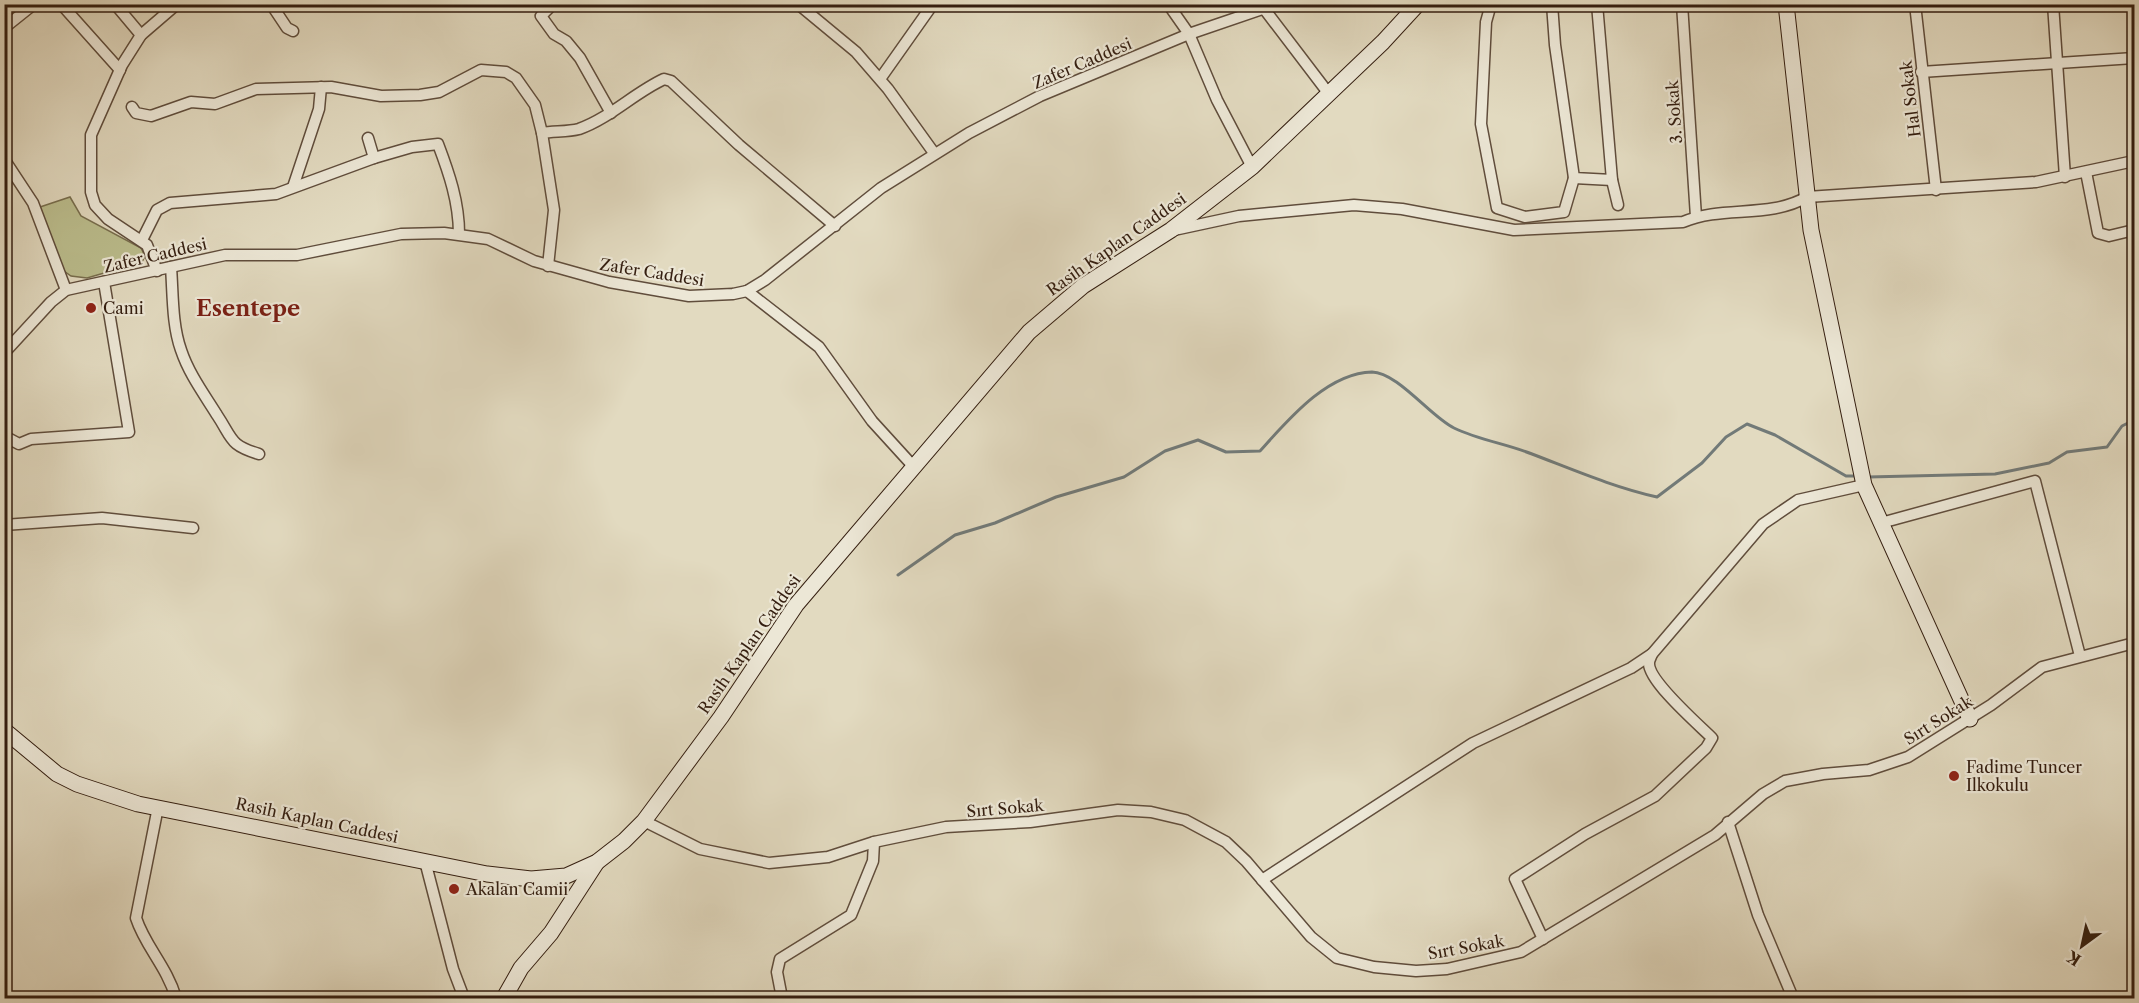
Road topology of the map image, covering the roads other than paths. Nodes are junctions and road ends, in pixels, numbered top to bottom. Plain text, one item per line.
1 (34, 4) edge
2 (61, 4) edge
3 (115, 4) edge
4 (177, 4) edge
5 (272, 4) edge
6 (553, 4) edge
7 (798, 4) edge
8 (933, 4) edge
9 (1168, 4) edge
10 (1277, 4) edge
11 (1418, 4) edge
12 (1491, 4) edge
13 (1552, 4) edge
14 (1597, 4) edge
15 (1682, 4) edge
16 (1786, 4) edge
17 (1916, 4) edge
18 (2053, 4) edge
19 (1265, 10) junction
20 (4, 28) edge
21 (293, 31) dead end
22 (1189, 34) junction
23 (141, 35) junction
24 (2134, 58) edge
25 (2056, 64) junction
26 (120, 70) junction
27 (1922, 72) junction
28 (880, 79) junction
29 (321, 87) junction
30 (1329, 94) junction
31 (132, 107) dead end
32 (611, 113) junction
33 (542, 133) junction
34 (368, 138) dead end
35 (934, 153) junction
36 (374, 158) junction
37 (4, 159) edge
38 (2134, 161) edge
39 (1252, 167) junction
40 (2085, 172) junction
41 (2065, 177) junction
42 (1574, 178) junction
43 (1612, 180) junction
44 (293, 187) junction
45 (1936, 190) junction
46 (1807, 197) junction
47 (1618, 206) dead end
48 (1696, 217) junction
49 (835, 226) junction
50 (1171, 230) junction
51 (2134, 230) edge
52 (459, 234) junction
53 (142, 240) junction
54 (548, 266) junction
55 (171, 267) junction
56 (157, 271) junction
57 (104, 282) junction
58 (66, 290) junction
59 (747, 291) junction
60 (4, 353) edge
61 (4, 436) edge
62 (259, 454) dead end
63 (913, 466) junction
64 (1864, 485) junction
65 (1881, 523) junction
66 (4, 525) edge
67 (193, 528) dead end
68 (2134, 643) edge
69 (1652, 654) junction
70 (2080, 656) junction
71 (1970, 719) junction
72 (4, 730) edge
73 (158, 807) junction
74 (644, 821) junction
75 (1728, 822) junction
76 (874, 842) junction
77 (425, 861) junction
78 (597, 862) junction
79 (1262, 880) junction
80 (1543, 939) junction
81 (176, 999) edge
82 (464, 999) edge
83 (504, 999) edge
84 (782, 999) edge
85 (1793, 999) edge

1 - 20 street
2 - 26 street
3 - 23 street
4 - 23 street
5 - 21 street
6 - 32 street
7 - 28 street
8 - 28 street
9 - 22 street
10 - 19 street, Zafer Caddesi
11 - 30 street, Rasih Kaplan Caddesi
12 - 42 street
13 - 42 street
14 - 43 street
15 - 48 street, 3. Sokak
16 - 46 street
17 - 27 street, Hal Sokak
18 - 25 street
19 - 22 street, Zafer Caddesi
19 - 30 street
22 - 35 street, Zafer Caddesi
22 - 39 street
23 - 26 street
24 - 25 street
25 - 27 street
25 - 41 street
26 - 53 street
27 - 45 street, Hal Sokak
28 - 35 street
29 - 31 street
29 - 33 street
29 - 44 street
30 - 39 street, Rasih Kaplan Caddesi
32 - 33 street
32 - 49 street
33 - 54 street
34 - 36 street
35 - 49 street, Zafer Caddesi
36 - 44 street
36 - 52 street
37 - 58 street
38 - 40 street
39 - 50 street, Rasih Kaplan Caddesi
40 - 41 street
40 - 51 street
41 - 45 street
42 - 43 street
43 - 47 street
44 - 53 street
45 - 46 street
46 - 48 street
46 - 64 street
48 - 50 street
49 - 59 street, Zafer Caddesi
50 - 63 street, Rasih Kaplan Caddesi
52 - 54 street, Zafer Caddesi
52 - 55 street, Zafer Caddesi
53 - 56 street
54 - 59 street, Zafer Caddesi
55 - 56 street, Zafer Caddesi
55 - 62 street
56 - 57 street, Zafer Caddesi
57 - 58 street, Zafer Caddesi
57 - 61 street
58 - 60 street
59 - 63 street
63 - 74 street, Rasih Kaplan Caddesi
64 - 65 street
64 - 69 street
65 - 70 street
65 - 71 street
66 - 67 street
68 - 70 street, Sırt Sokak
69 - 79 street
69 - 80 street
70 - 71 street, Sırt Sokak
71 - 75 street, Sırt Sokak
72 - 73 street, Rasih Kaplan Caddesi
73 - 77 street, Rasih Kaplan Caddesi
73 - 81 street
74 - 76 street, Sırt Sokak
74 - 78 street, Rasih Kaplan Caddesi
75 - 80 street, Sırt Sokak
75 - 85 street
76 - 79 street, Sırt Sokak
76 - 84 street
77 - 78 street, Rasih Kaplan Caddesi
77 - 82 street
78 - 83 street
79 - 80 street, Sırt Sokak

